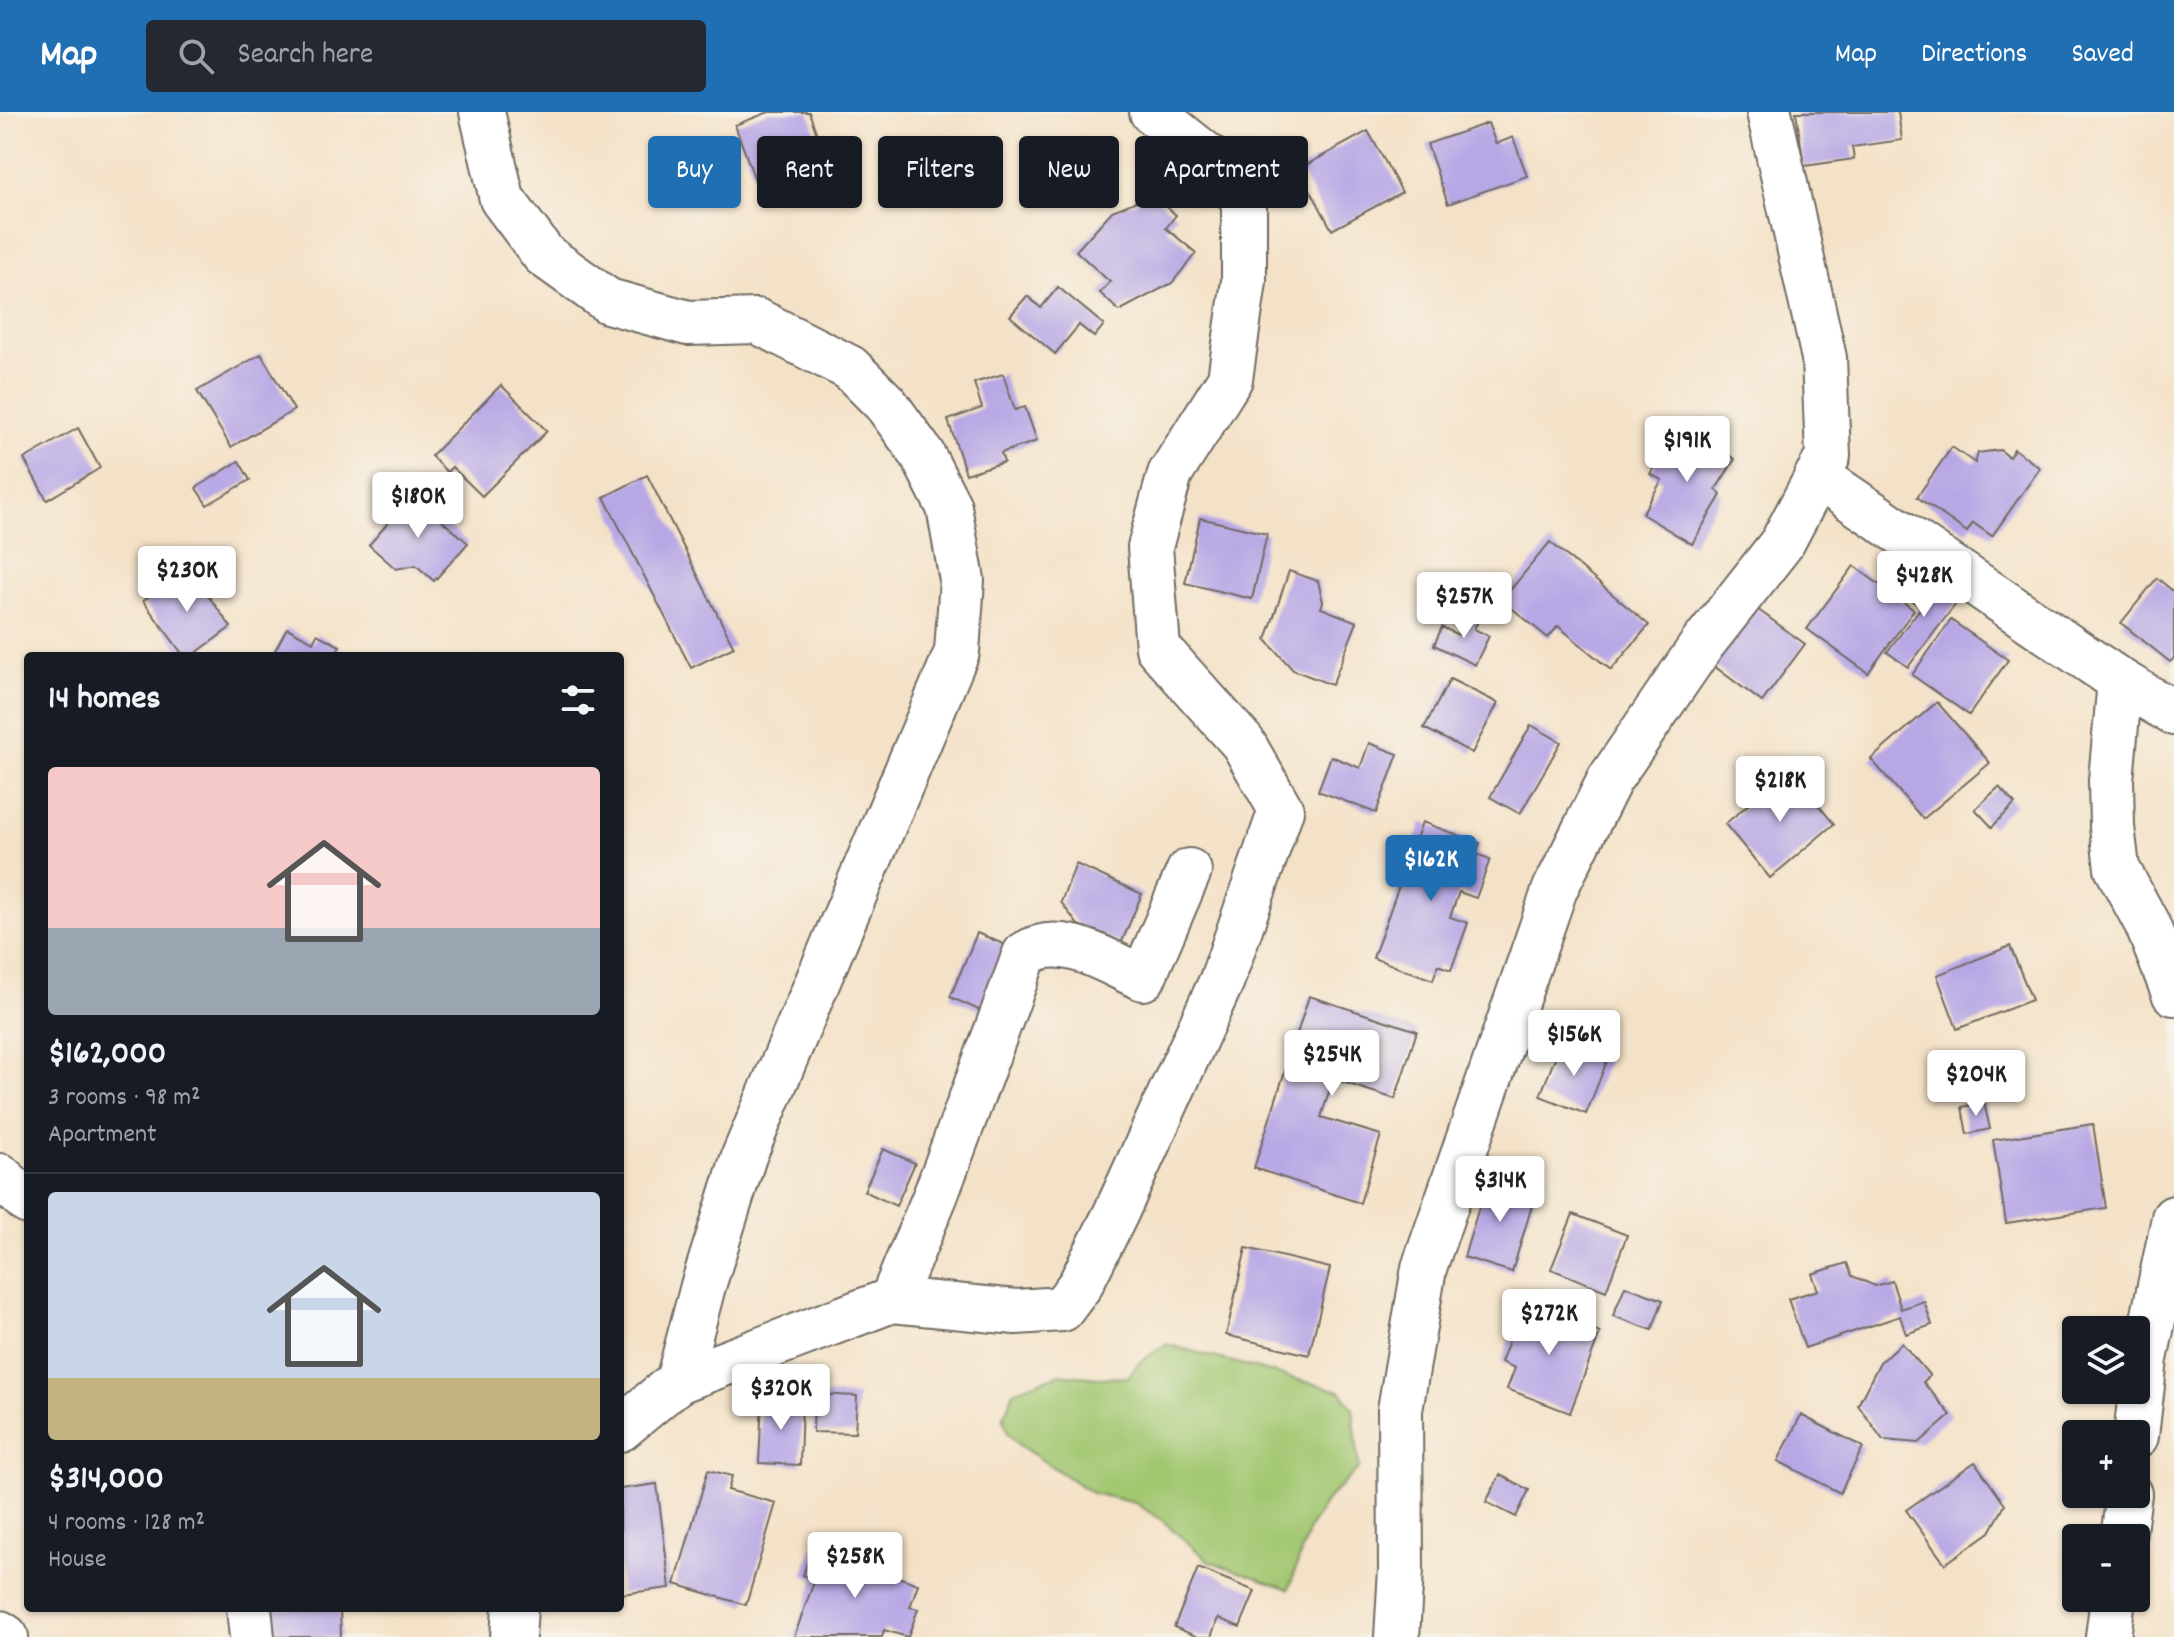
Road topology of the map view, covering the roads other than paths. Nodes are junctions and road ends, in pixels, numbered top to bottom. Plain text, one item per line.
1 (482, 112) edge
2 (1152, 112) edge
3 (1769, 112) edge
4 (1817, 476) junction
5 (2120, 681) junction
6 (2174, 713) edge
7 (1189, 871) dead end
8 (2174, 993) edge
9 (0, 1176) edge
10 (24, 1198) edge
11 (2174, 1218) edge
12 (892, 1300) junction
13 (678, 1381) junction
14 (2138, 1420) edge
15 (624, 1426) edge
16 (249, 1612) edge
17 (515, 1612) edge
18 (2111, 1612) edge
19 (0, 1633) edge
20 (6, 1637) edge
21 (252, 1637) edge
22 (513, 1637) edge
23 (1397, 1637) edge
24 (2108, 1637) edge

1 - 13 street
2 - 12 street
3 - 4 street
4 - 5 street
4 - 23 street
5 - 6 street
5 - 8 street
7 - 12 street
9 - 10 street
11 - 14 street
12 - 13 street
13 - 15 street
16 - 21 street
17 - 22 street
18 - 24 street
19 - 20 street

